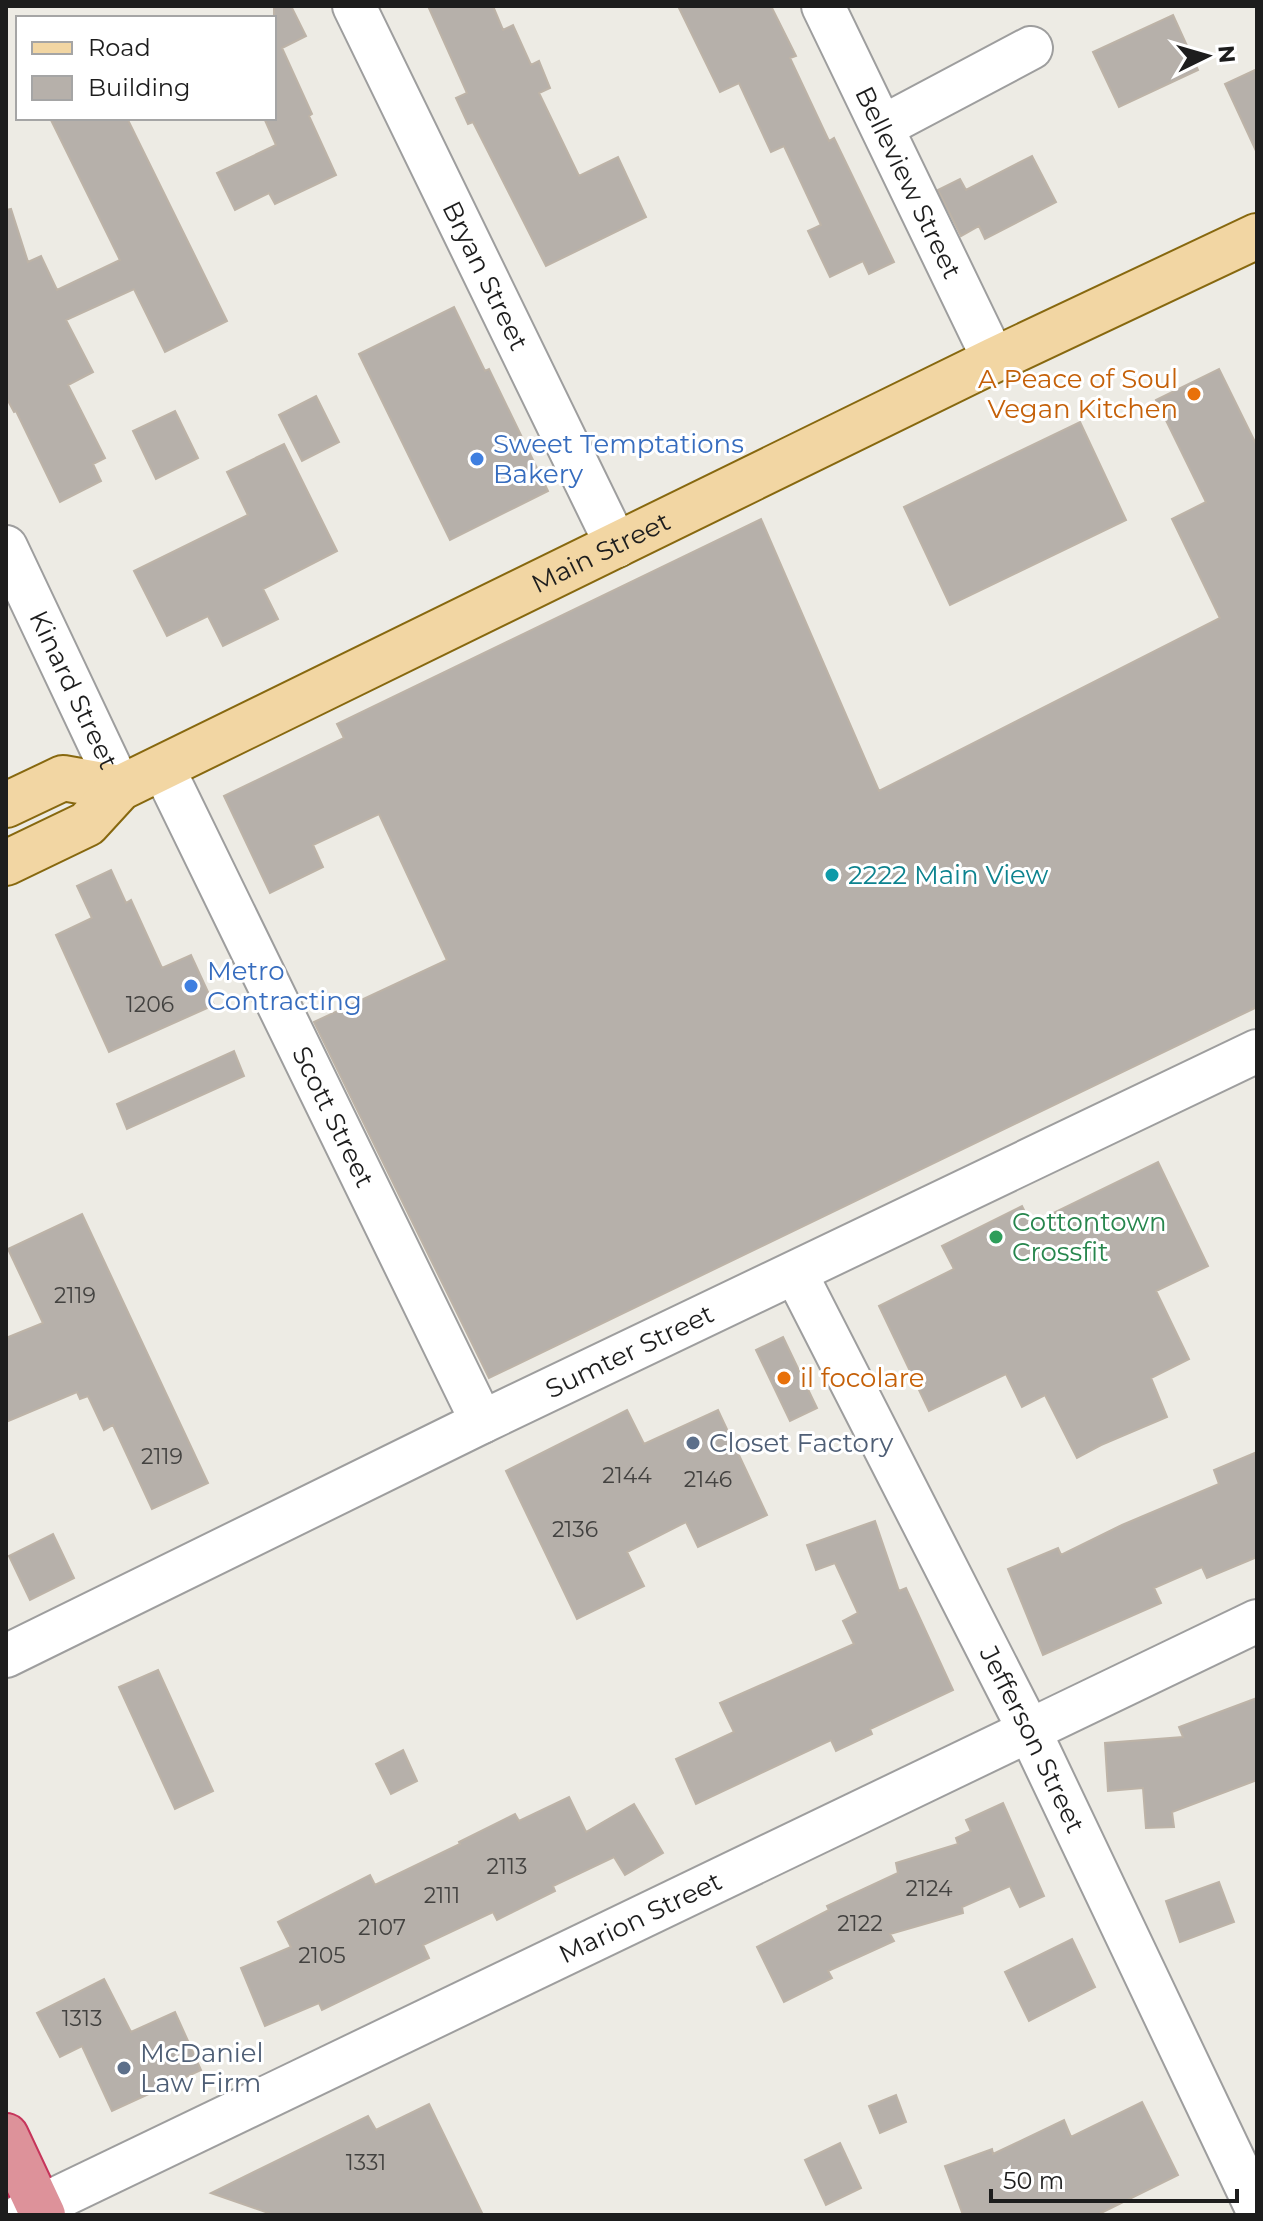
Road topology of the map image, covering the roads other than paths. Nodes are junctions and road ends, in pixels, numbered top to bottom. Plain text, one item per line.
1 (354, 6) edge
2 (823, 6) edge
3 (1031, 48) dead end
4 (882, 127) junction
5 (1255, 241) edge
6 (994, 360) junction
7 (617, 546) junction
8 (6, 547) edge
9 (163, 768) junction
10 (120, 788) junction
11 (6, 805) edge
12 (6, 863) edge
13 (1257, 1051) edge
14 (796, 1274) junction
15 (482, 1422) junction
16 (1257, 1621) edge
17 (6, 1656) edge
18 (1029, 1730) junction
19 (6, 2136) edge
20 (1257, 2209) edge
21 (35, 2212) edge
22 (1244, 2215) edge

1 - 7 street, Bryan Street
2 - 4 street, Belleview Street
3 - 4 street
4 - 6 street, Belleview Street
5 - 6 main road, Main Street
6 - 7 main road, Main Street
7 - 9 main road, Main Street
8 - 10 street, Kinard Street
9 - 10 main road, Main Street
9 - 15 street, Scott Street
10 - 11 main road
10 - 12 main road, Main Street
13 - 14 street, Sumter Street
14 - 15 street, Sumter Street
14 - 18 street, Jefferson Street
15 - 17 street, Sumter Street
16 - 18 street, Marion Street
18 - 20 street, Jefferson Street
18 - 21 street, Marion Street
19 - 21 highway
20 - 22 street

